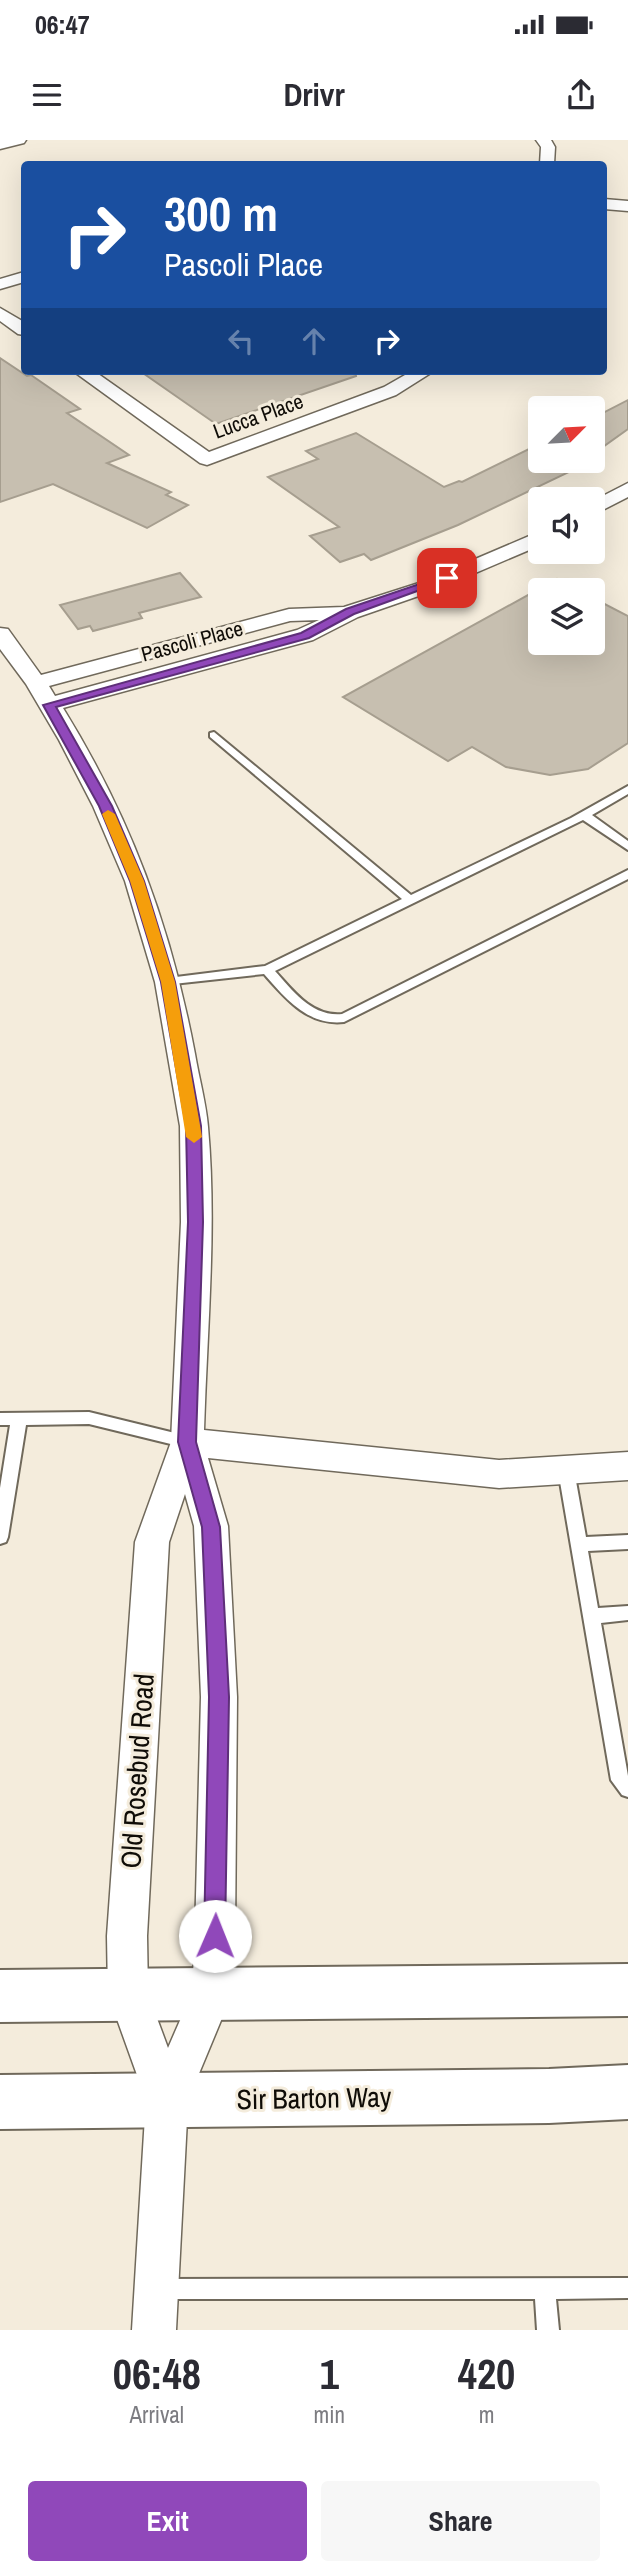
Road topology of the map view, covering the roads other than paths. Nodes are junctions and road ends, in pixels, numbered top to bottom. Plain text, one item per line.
1 (19, 140) edge
2 (543, 140) edge
3 (0, 145) edge
4 (547, 161) edge
5 (607, 204) edge
6 (628, 206) edge
7 (21, 278) edge
8 (0, 285) edge
9 (0, 313) edge
10 (21, 328) edge
11 (88, 375) edge
12 (418, 375) edge
13 (626, 493) edge
14 (605, 503) edge
15 (528, 543) edge
16 (0, 634) edge
17 (42, 694) junction
18 (214, 735) dead end
19 (628, 789) edge
20 (584, 815) junction
21 (628, 846) edge
22 (628, 874) edge
23 (410, 900) junction
24 (267, 970) junction
25 (168, 982) junction
26 (0, 1419) edge
27 (19, 1419) junction
28 (187, 1442) junction
29 (628, 1466) edge
30 (566, 1470) junction
31 (0, 1537) edge
32 (628, 1542) edge
33 (578, 1544) junction
34 (628, 1613) edge
35 (591, 1616) junction
36 (628, 1789) edge
37 (628, 1990) edge
38 (128, 1994) junction
39 (212, 1994) junction
40 (0, 1996) edge
41 (628, 2092) edge
42 (167, 2100) junction
43 (0, 2102) edge
44 (545, 2288) junction
45 (628, 2288) edge
46 (154, 2309) edge
47 (548, 2330) edge

1 - 3 street
2 - 4 street
5 - 6 street
7 - 8 street
9 - 10 street
11 - 12 street, Lucca Place
13 - 14 street
15 - 17 street, Pascoli Place
16 - 17 street, Old Rosebud Road
17 - 25 street, Old Rosebud Road
18 - 23 lane
19 - 20 lane
20 - 21 lane
20 - 23 lane
22 - 24 lane
23 - 24 lane
24 - 25 lane
25 - 28 street, Old Rosebud Road
26 - 27 lane
27 - 28 lane
27 - 31 lane
28 - 30 street
28 - 38 street, Old Rosebud Road
28 - 39 street, Old Rosebud Road
29 - 30 street
30 - 33 lane
32 - 33 lane
33 - 35 lane
34 - 35 lane
35 - 36 lane
37 - 39 main road
38 - 39 main road
38 - 40 main road
38 - 42 street, Old Rosebud Road
39 - 42 street, Old Rosebud Road
41 - 42 main road, Sir Barton Way
42 - 43 main road, Sir Barton Way
42 - 46 street, Old Rosebud Road
44 - 45 lane
44 - 46 lane
44 - 47 lane

